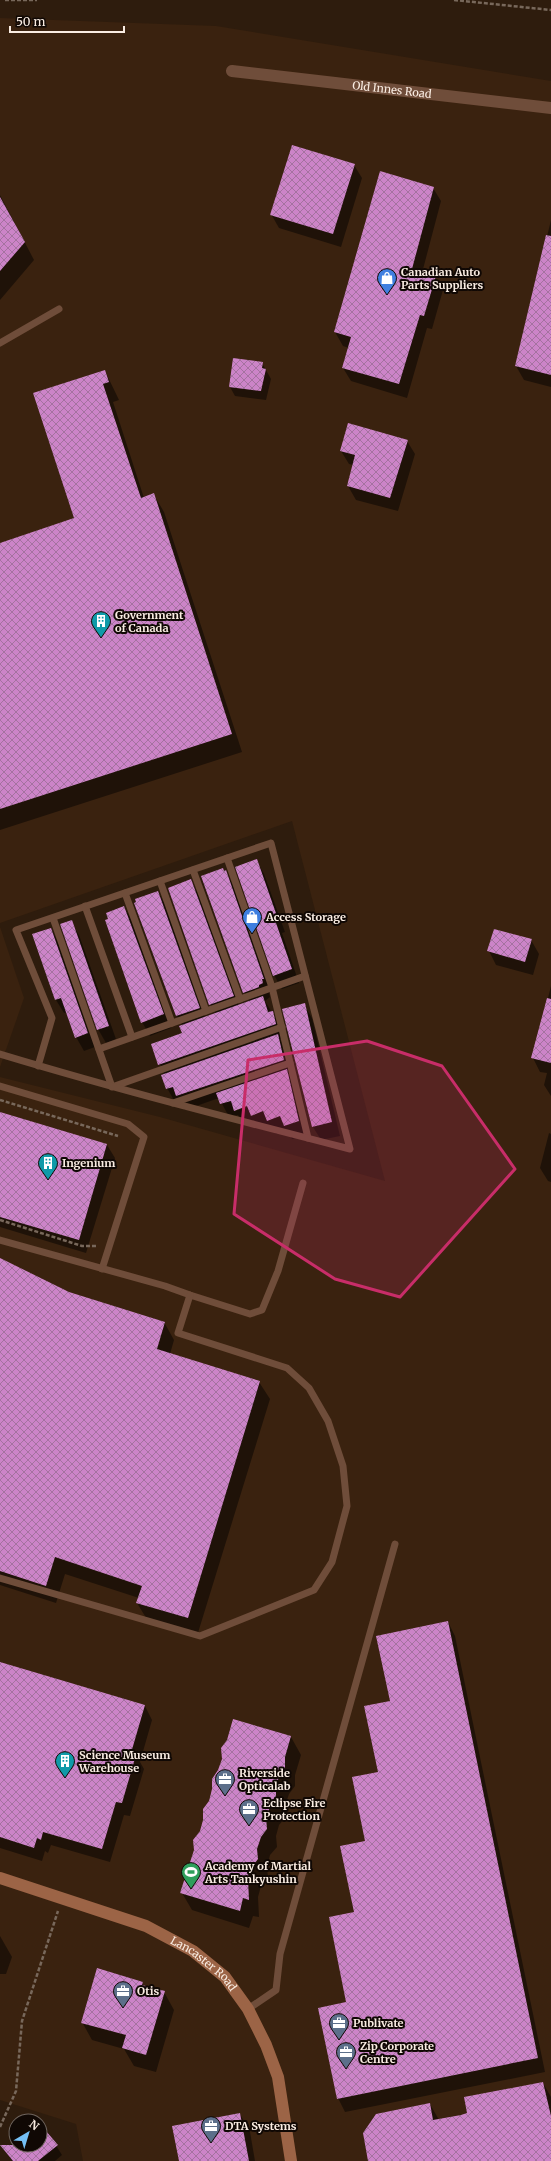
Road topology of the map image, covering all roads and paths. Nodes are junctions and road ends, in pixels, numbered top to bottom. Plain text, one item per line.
1 (5, 0) edge
2 (37, 0) edge
3 (454, 0) edge
4 (551, 10) edge
5 (232, 71) dead end
6 (551, 108) edge
7 (59, 309) dead end
8 (0, 343) edge
9 (227, 858) junction
10 (193, 870) junction
11 (160, 881) junction
12 (125, 893) junction
13 (85, 906) junction
14 (52, 918) junction
15 (305, 976) junction
16 (272, 987) junction
17 (240, 999) junction
18 (206, 1011) junction
19 (172, 1023) junction
20 (282, 1027) junction
21 (132, 1037) junction
22 (98, 1049) junction
23 (0, 1054) edge
24 (290, 1063) junction
25 (38, 1066) junction
26 (0, 1086) edge
27 (112, 1087) junction
28 (0, 1100) edge
29 (173, 1104) junction
30 (118, 1136) dead end
31 (308, 1138) junction
32 (303, 1183) dead end
33 (0, 1220) edge
34 (0, 1240) edge
35 (109, 1247) junction
36 (102, 1269) junction
37 (190, 1295) junction
38 (395, 1544) dead end
39 (0, 1578) edge
40 (0, 1878) edge
41 (62, 1899) junction
42 (248, 2009) junction
43 (0, 2127) edge
44 (291, 2161) edge

1 - 2 path
3 - 4 path
5 - 6 street, Old Innes Road
7 - 8 lane
9 - 10 lane
9 - 15 lane
9 - 16 lane
10 - 11 lane
10 - 17 lane
11 - 12 lane
11 - 18 lane
12 - 13 lane
12 - 19 lane
13 - 14 lane
13 - 21 lane
14 - 22 lane
14 - 25 lane
15 - 16 lane
15 - 31 lane
16 - 17 lane
16 - 20 lane
17 - 18 lane
18 - 19 lane
19 - 21 lane
20 - 24 lane
20 - 27 lane
21 - 22 lane
22 - 27 lane
23 - 25 lane
24 - 29 lane
24 - 31 lane
25 - 27 lane
26 - 35 lane
27 - 29 lane
28 - 30 path
29 - 31 lane
32 - 37 lane
33 - 35 path
34 - 36 lane
35 - 36 lane
36 - 37 lane
37 - 39 lane
38 - 42 lane
40 - 41 street, Lancaster Road
41 - 42 street, Lancaster Road
41 - 43 path
42 - 44 street, Lancaster Road

